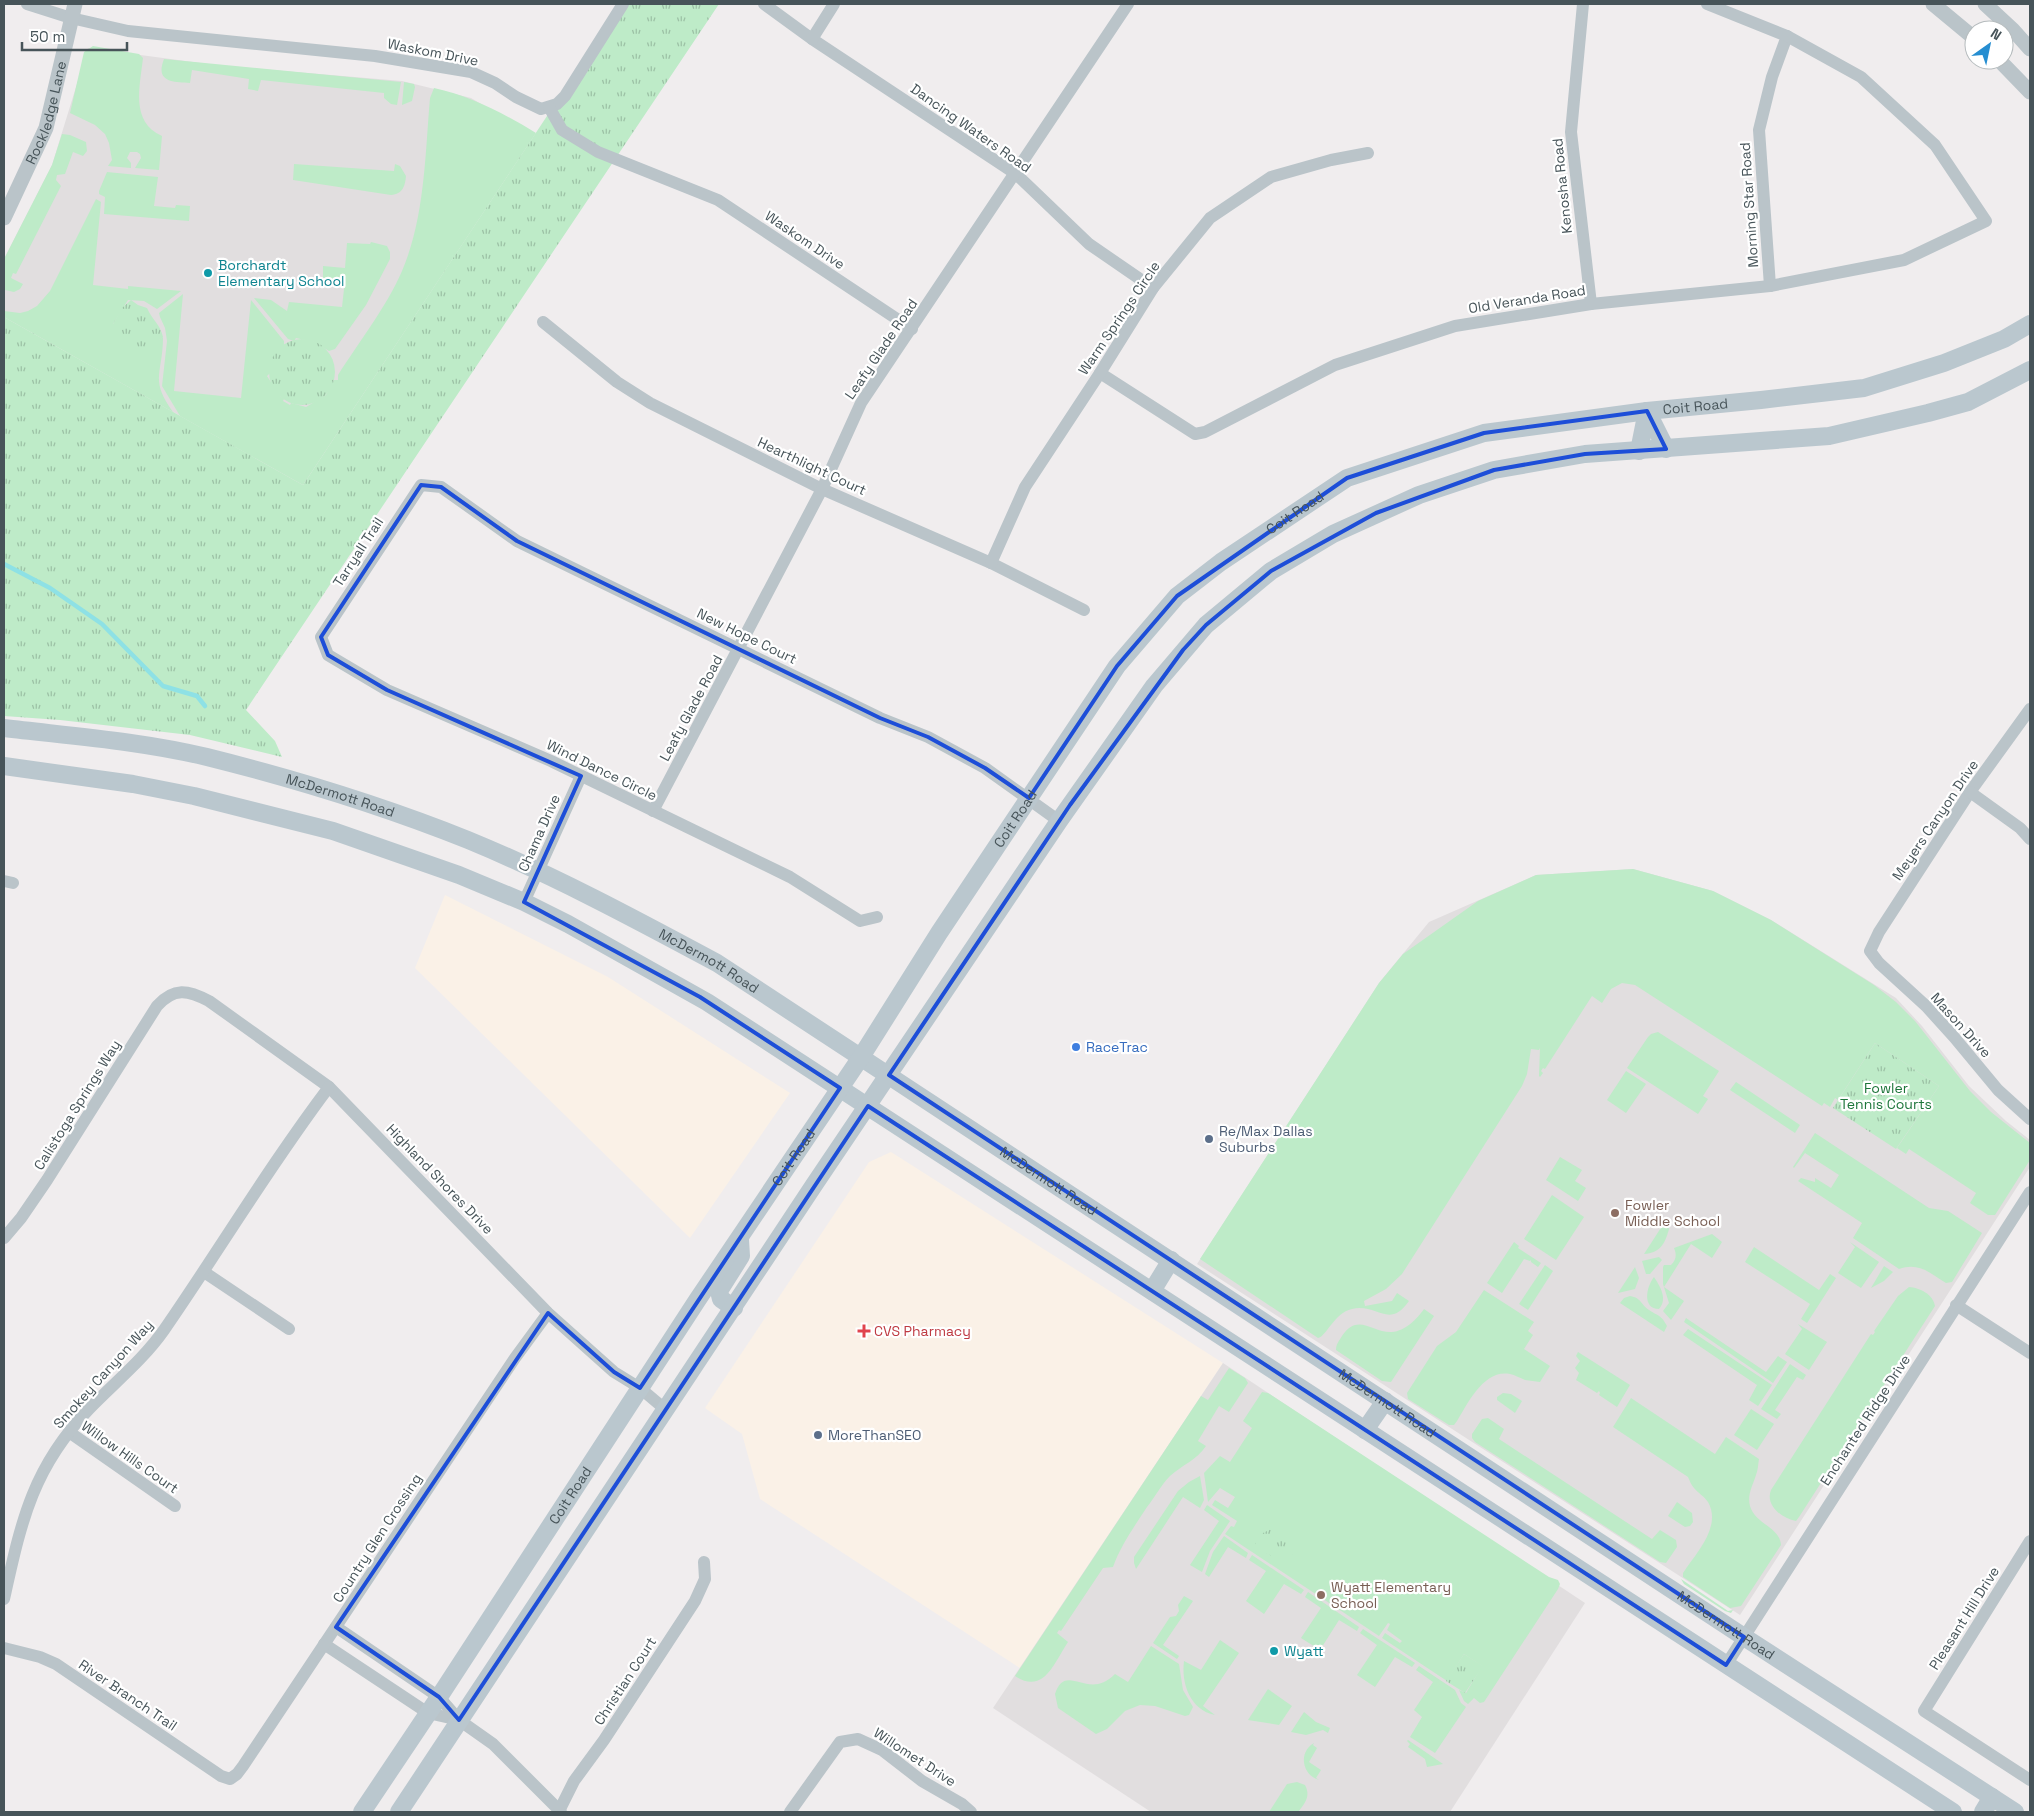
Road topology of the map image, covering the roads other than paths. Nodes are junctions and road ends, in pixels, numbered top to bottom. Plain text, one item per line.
1 (27, 4) edge
2 (623, 4) edge
3 (764, 4) edge
4 (834, 4) edge
5 (1128, 4) edge
6 (1584, 4) edge
7 (1708, 4) edge
8 (1933, 4) edge
9 (1985, 4) edge
10 (73, 11) edge
11 (1964, 30) edge
12 (1787, 36) junction
13 (812, 39) junction
14 (2030, 49) edge
15 (2009, 70) edge
16 (2030, 92) edge
17 (549, 107) junction
18 (1368, 153) dead end
19 (1016, 174) junction
20 (9, 196) edge
21 (4, 218) edge
22 (1770, 286) junction
23 (1154, 288) junction
24 (1591, 304) junction
25 (543, 322) dead end
26 (2030, 324) edge
27 (912, 329) junction
28 (2030, 370) edge
29 (1100, 373) junction
30 (1648, 411) junction
31 (1666, 449) junction
32 (1639, 451) junction
33 (421, 485) joint
34 (822, 489) junction
35 (991, 563) junction
36 (1084, 610) dead end
37 (321, 637) joint
38 (740, 649) junction
39 (2030, 709) edge
40 (4, 728) edge
41 (4, 766) edge
42 (581, 776) junction
43 (1970, 792) junction
44 (1029, 798) junction
45 (653, 811) junction
46 (1059, 821) junction
47 (2030, 838) edge
48 (538, 873) junction
49 (524, 902) junction
50 (876, 916) dead end
51 (1870, 951) joint
52 (177, 992) joint
53 (861, 1057) junction
54 (889, 1075) junction
55 (330, 1087) junction
56 (840, 1088) junction
57 (868, 1106) junction
58 (2030, 1119) edge
59 (2030, 1192) edge
60 (740, 1237) junction
61 (4, 1238) edge
62 (1171, 1260) junction
63 (204, 1272) junction
64 (1152, 1291) junction
65 (1956, 1305) junction
66 (734, 1308) junction
67 (548, 1313) junction
68 (289, 1329) dead end
69 (2030, 1353) edge
70 (640, 1388) junction
71 (1385, 1401) junction
72 (666, 1410) junction
73 (1365, 1430) junction
74 (69, 1432) junction
75 (175, 1506) dead end
76 (2030, 1541) edge
77 (704, 1562) dead end
78 (4, 1599) edge
79 (336, 1627) junction
80 (1744, 1637) junction
81 (324, 1644) junction
82 (4, 1648) edge
83 (1726, 1664) junction
84 (439, 1697) junction
85 (428, 1713) junction
86 (459, 1720) junction
87 (230, 1779) joint
88 (2030, 1780) edge
89 (1987, 1805) edge
90 (560, 1811) edge
91 (362, 1812) edge
92 (399, 1812) edge
93 (790, 1812) edge
94 (971, 1812) edge
95 (1953, 1812) edge
96 (2015, 1812) edge

1 - 10 street, Waskom Drive
2 - 17 street
3 - 13 street, Dancing Waters Road
4 - 13 street
5 - 19 street, Leafy Glade Road
6 - 24 street, Kenosha Road
7 - 12 street
8 - 11 street
9 - 14 street
10 - 17 street, Waskom Drive
10 - 20 street, Rockledge Lane
12 - 22 street, Morning Star Road
12 - 22 street, Old Veranda Road
13 - 19 street, Dancing Waters Road
15 - 16 street
17 - 27 street, Waskom Drive
18 - 23 street, Warm Springs Circle
19 - 23 street, Dancing Waters Road
19 - 27 street, Leafy Glade Road
20 - 21 street, Rockledge Lane
22 - 24 street, Old Veranda Road
23 - 29 street, Warm Springs Circle
24 - 29 street, Old Veranda Road
25 - 34 street, Hearthlight Court
26 - 30 main road, Coit Road
27 - 34 street, Leafy Glade Road
28 - 31 main road
29 - 35 street, Warm Springs Circle
30 - 31 main road
30 - 32 main road
30 - 44 main road, Coit Road
31 - 32 main road
32 - 46 main road
33 - 37 street, Tarryall Trail
33 - 38 street, New Hope Court
34 - 35 street, Hearthlight Court
34 - 38 street, Leafy Glade Road
35 - 36 street, Hearthlight Court
37 - 42 street, Wind Dance Circle
38 - 44 street, New Hope Court
38 - 45 street, Leafy Glade Road
39 - 43 street, Meyers Canyon Drive
40 - 48 main road, McDermott Road
41 - 49 main road
42 - 45 street, Wind Dance Circle
42 - 48 street, Chama Drive
43 - 47 street
43 - 51 street, Meyers Canyon Drive
44 - 46 street, New Hope Court
44 - 53 main road, Coit Road
45 - 50 street, Wind Dance Circle
46 - 54 main road
48 - 49 street, Chama Drive
48 - 53 main road, McDermott Road
49 - 56 main road
51 - 58 street, Mason Drive
52 - 55 street, Highland Shores Drive
52 - 61 street, Calistoga Springs Way
53 - 54 main road, McDermott Road
53 - 56 main road, Coit Road
54 - 57 main road
54 - 62 main road, McDermott Road
55 - 63 street, Smokey Canyon Way
55 - 67 street, Highland Shores Drive
56 - 57 main road
56 - 60 main road, Coit Road
57 - 64 main road
57 - 66 main road
59 - 65 street, Enchanted Ridge Drive
60 - 66 main road
60 - 70 main road, Coit Road
62 - 64 main road
62 - 71 main road, McDermott Road
63 - 68 street
63 - 74 street, Smokey Canyon Way
64 - 73 main road
65 - 69 street
65 - 80 street, Enchanted Ridge Drive
66 - 72 main road
67 - 70 street, Highland Shores Drive
67 - 79 street, Country Glen Crossing
70 - 72 street, Highland Shores Drive
70 - 84 main road, Coit Road
71 - 73 main road
71 - 80 main road, McDermott Road
72 - 86 main road
73 - 83 main road
74 - 75 street, Willow Hills Court
74 - 78 street, Smokey Canyon Way
76 - 88 street, Pleasant Hill Drive
77 - 90 street, Christian Court
79 - 81 street, Country Glen Crossing
79 - 84 street
80 - 83 street, Enchanted Ridge Drive
80 - 89 main road, McDermott Road
81 - 85 street
81 - 87 street, Country Glen Crossing
82 - 87 street, River Branch Trail
83 - 95 main road
84 - 85 main road, Coit Road
84 - 86 street
85 - 86 street
85 - 91 main road, Coit Road
86 - 90 street
86 - 92 main road
89 - 96 main road, McDermott Road
93 - 94 street, Willomet Drive

